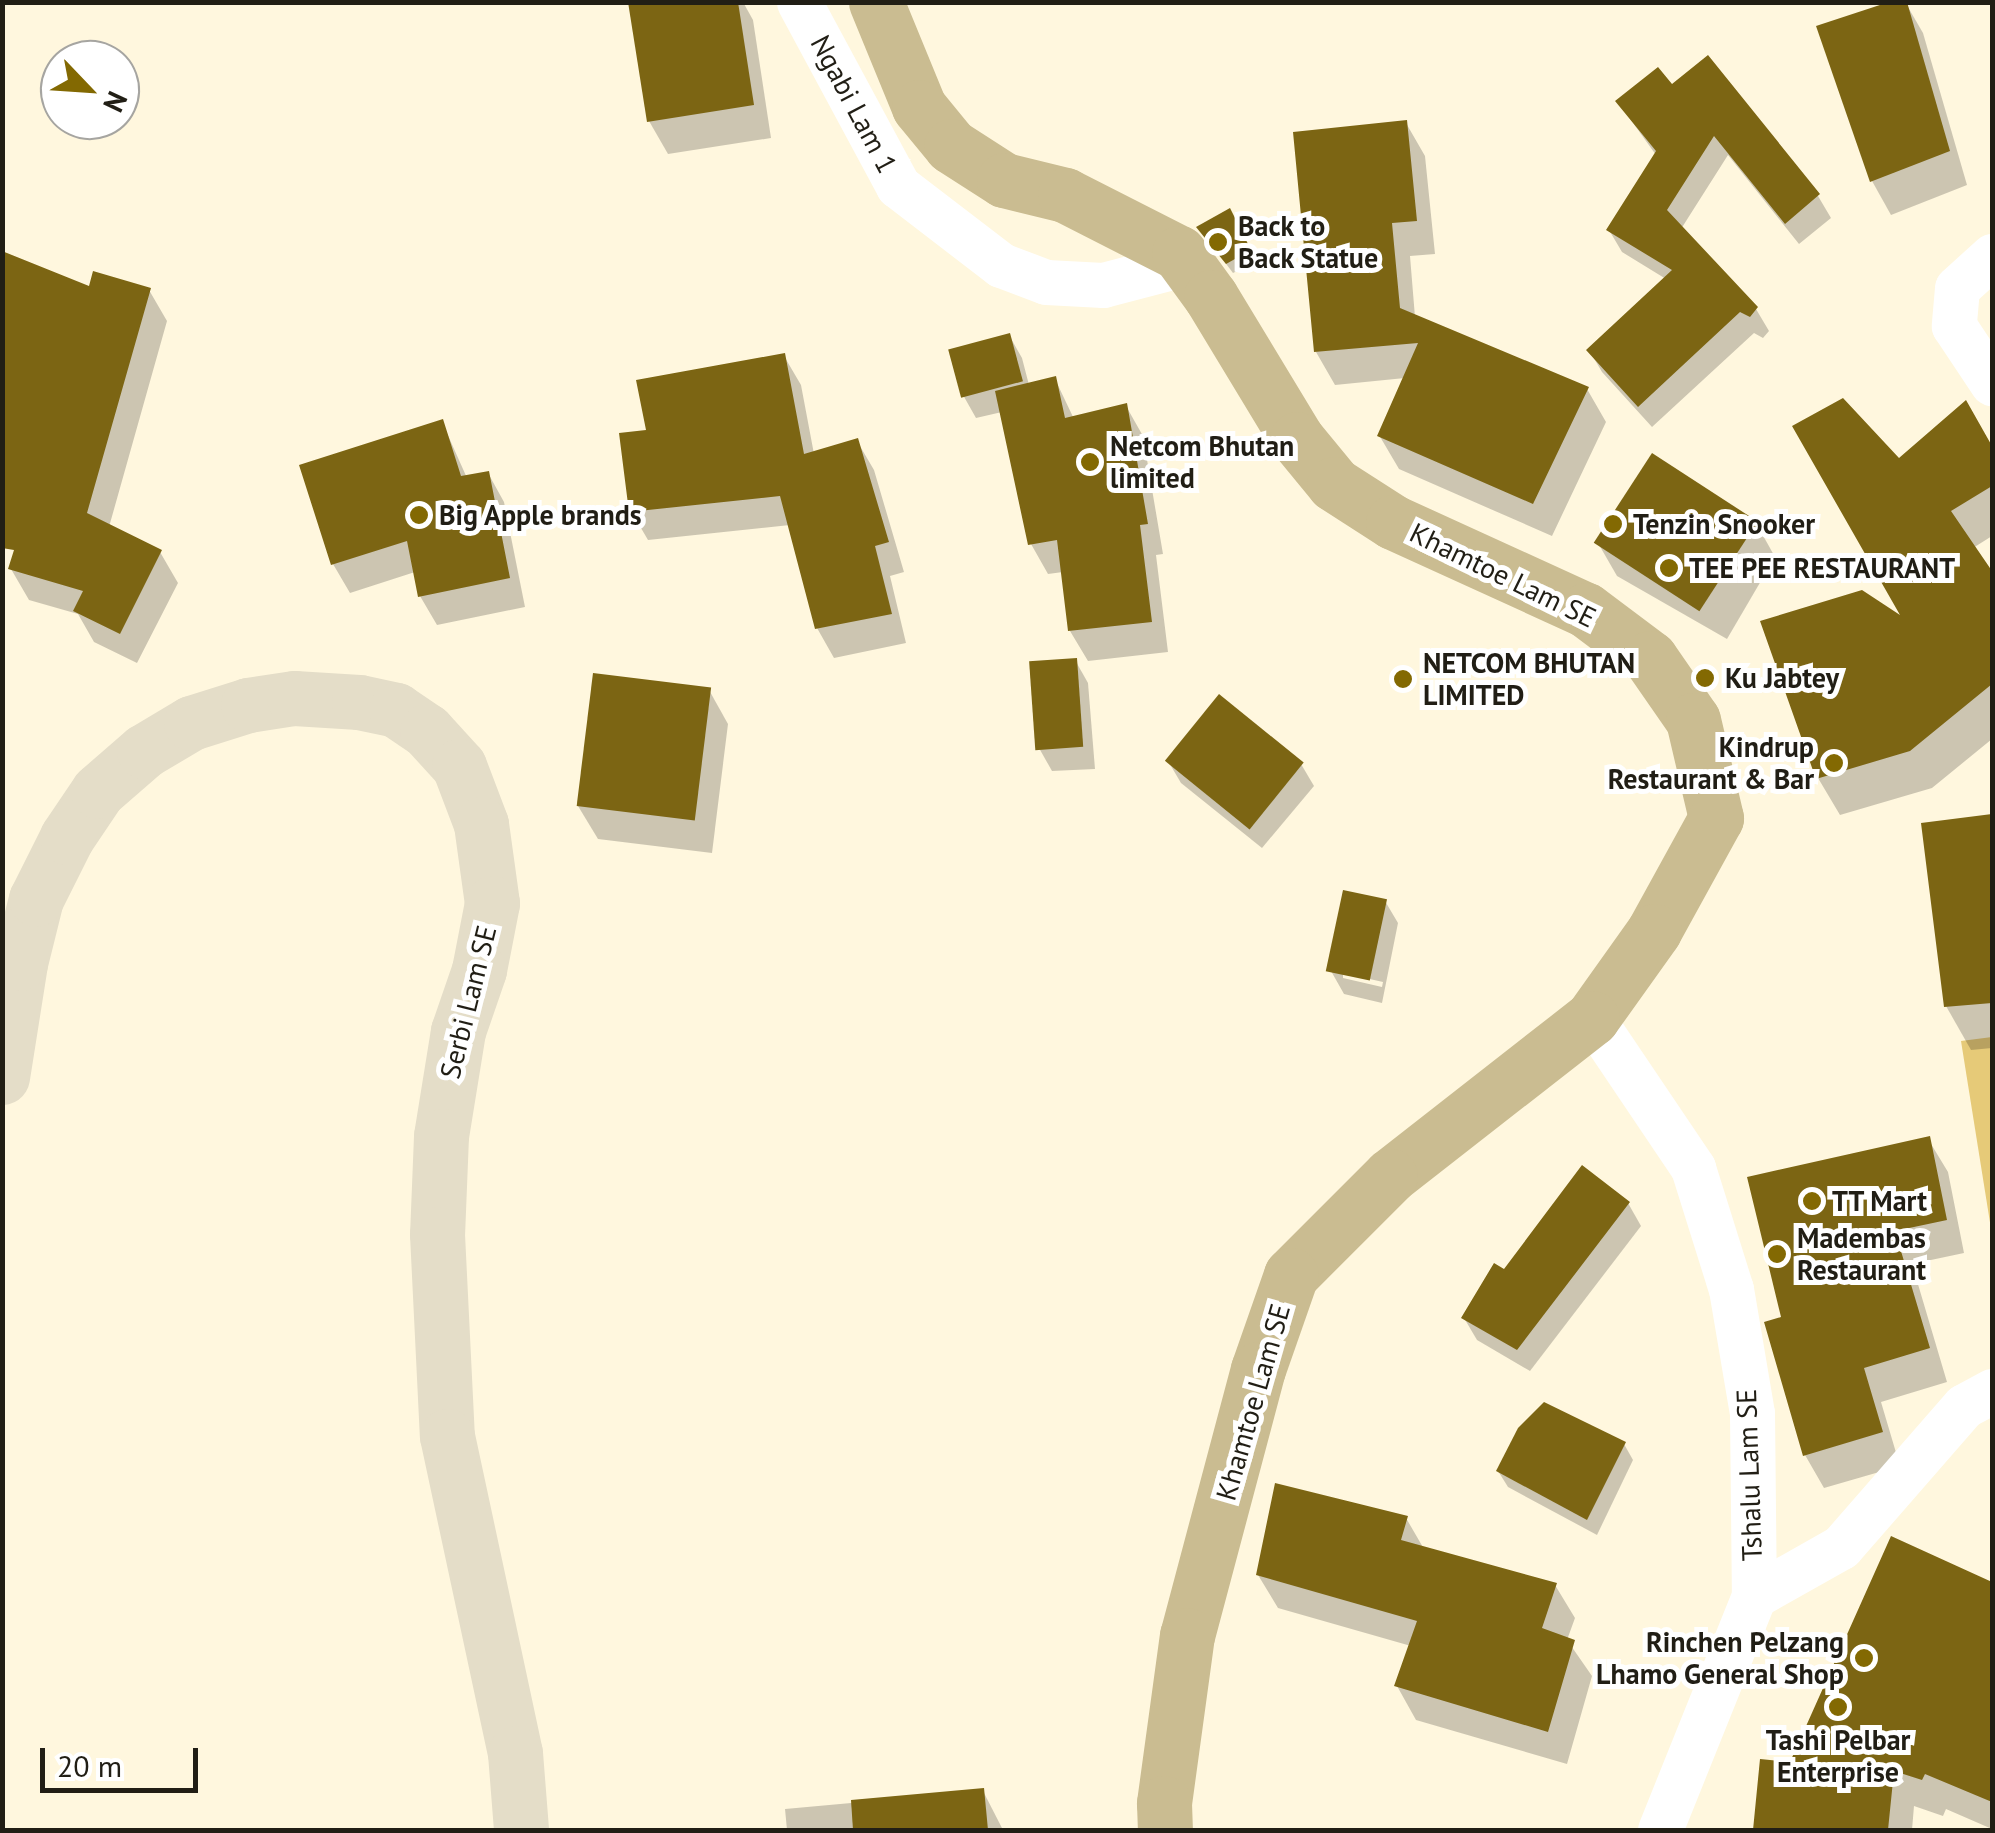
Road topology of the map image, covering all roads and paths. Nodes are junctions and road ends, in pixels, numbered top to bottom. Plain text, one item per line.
1 (800, 2) edge
2 (876, 2) edge
3 (1992, 256) edge
4 (1187, 263) junction
5 (1992, 384) edge
6 (1592, 1018) junction
7 (2, 1077) edge
8 (1992, 1390) edge
9 (1754, 1596) junction
10 (521, 1830) edge
11 (1165, 1830) edge
12 (1660, 1830) edge

1 - 4 street, Ngabi Lam 1
2 - 4 main road, Khamtoe Lam SE
3 - 5 street
4 - 6 main road, Khamtoe Lam SE
6 - 9 street, Tshalu Lam SE
6 - 11 main road, Khamtoe Lam SE
7 - 10 street, Serbi Lam SE
8 - 9 street
9 - 12 street, Tshalu Lam SE

